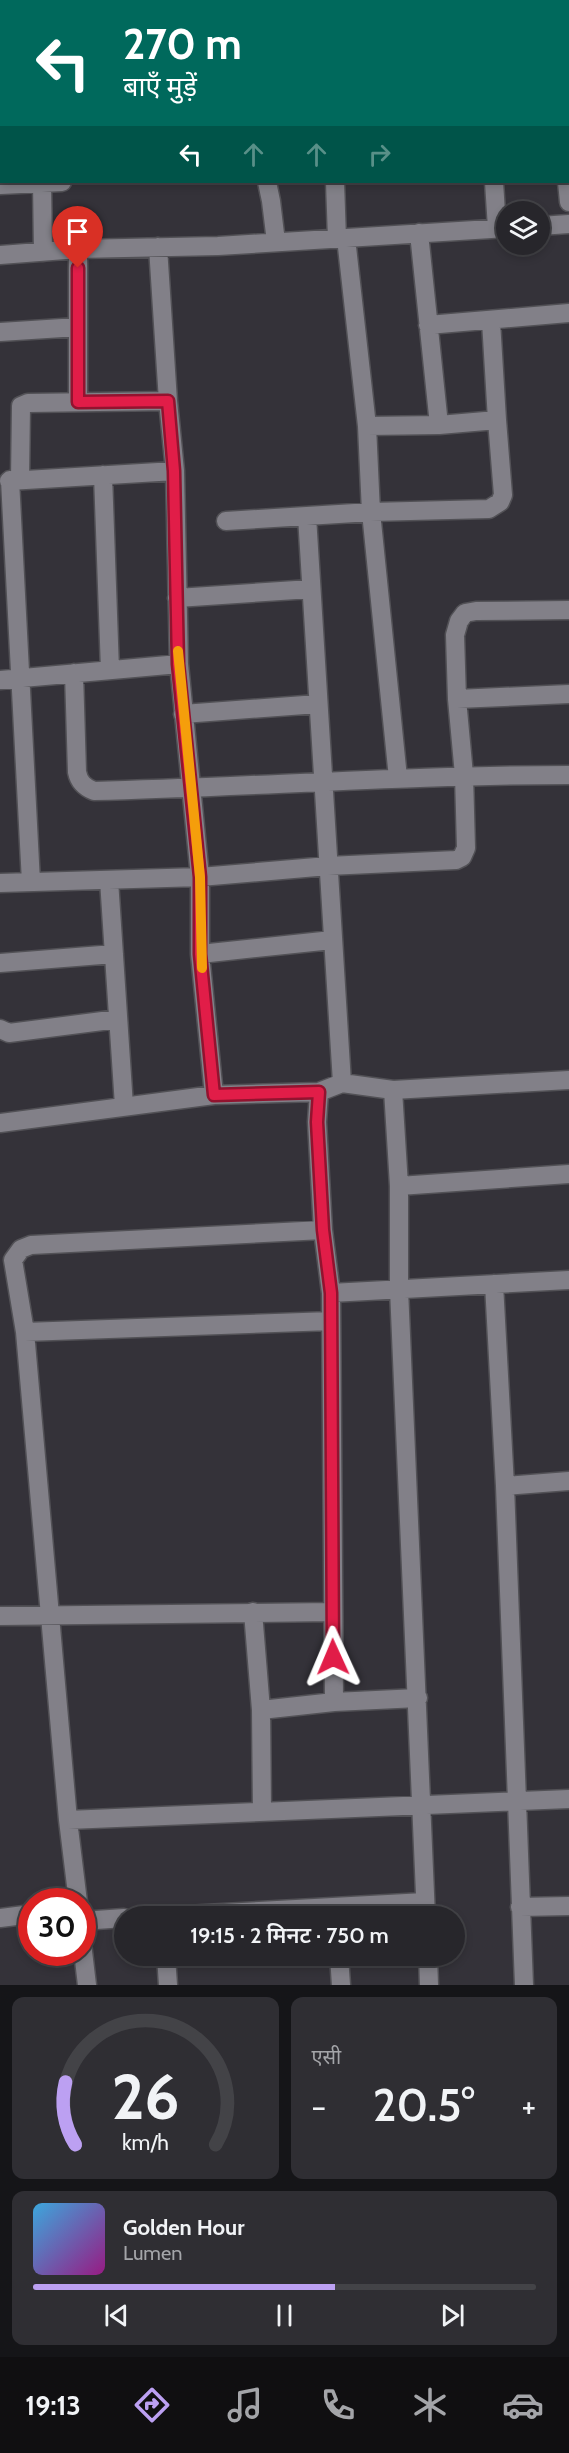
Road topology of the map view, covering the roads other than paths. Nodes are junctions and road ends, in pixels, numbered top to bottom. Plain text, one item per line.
1 (28, 183) edge
2 (42, 183) edge
3 (267, 183) edge
4 (335, 183) edge
5 (494, 183) edge
6 (567, 183) edge
7 (0, 185) edge
8 (497, 201) edge
9 (569, 202) edge
10 (569, 224) edge
11 (550, 225) edge
12 (496, 228) edge
13 (419, 233) junction
14 (342, 238) junction
15 (276, 242) junction
16 (158, 247) junction
17 (78, 249) junction
18 (43, 252) junction
19 (0, 255) edge
20 (569, 313) edge
21 (491, 321) junction
22 (429, 325) junction
23 (78, 327) junction
24 (0, 332) edge
25 (168, 401) junction
26 (78, 402) junction
27 (497, 420) junction
28 (440, 425) junction
29 (366, 426) junction
30 (174, 471) junction
31 (103, 475) junction
32 (10, 481) edge
33 (371, 512) junction
34 (307, 516) junction
35 (226, 520) dead end
36 (311, 589) junction
37 (177, 598) junction
38 (569, 610) edge
39 (8, 623) edge
40 (178, 664) junction
41 (110, 670) junction
42 (74, 673) junction
43 (19, 678) junction
44 (0, 680) edge
45 (569, 694) edge
46 (457, 699) junction
47 (318, 704) junction
48 (183, 714) junction
49 (464, 775) junction
50 (569, 775) edge
51 (398, 778) junction
52 (323, 782) junction
53 (191, 789) junction
54 (328, 866) junction
55 (200, 877) junction
56 (109, 880) junction
57 (31, 882) junction
58 (0, 883) edge
59 (332, 940) junction
60 (114, 954) junction
61 (200, 954) junction
62 (0, 963) edge
63 (118, 1019) junction
64 (0, 1029) edge
65 (569, 1080) edge
66 (342, 1083) junction
67 (393, 1090) junction
68 (319, 1092) junction
69 (214, 1095) junction
70 (124, 1107) junction
71 (0, 1123) edge
72 (569, 1174) edge
73 (399, 1186) junction
74 (323, 1230) junction
75 (569, 1280) edge
76 (494, 1284) junction
77 (399, 1289) junction
78 (331, 1293) junction
79 (331, 1322) junction
80 (25, 1332) junction
81 (569, 1481) edge
82 (505, 1486) junction
83 (253, 1612) junction
84 (332, 1612) junction
85 (51, 1614) junction
86 (0, 1616) edge
87 (418, 1698) junction
88 (334, 1702) junction
89 (261, 1710) junction
90 (569, 1799) edge
91 (516, 1800) junction
92 (422, 1804) junction
93 (262, 1811) junction
94 (68, 1820) junction
95 (76, 1888) edge
96 (426, 1906) edge
97 (569, 1906) edge
98 (520, 1907) junction
99 (18, 1916) edge
100 (0, 1918) edge
101 (114, 1919) edge
102 (96, 1920) edge
103 (85, 1966) edge
104 (167, 1966) edge
105 (340, 1966) edge
106 (428, 1966) edge
107 (87, 1985) edge
108 (168, 1985) edge
109 (341, 1985) edge
110 (429, 1985) edge
111 (524, 1985) edge

1 - 7 street
2 - 18 street
3 - 15 street
4 - 14 street
5 - 8 street
6 - 9 street
10 - 11 street
12 - 13 street
13 - 14 street
13 - 22 street
14 - 15 street
14 - 29 street
15 - 16 street
16 - 17 street
16 - 25 street
17 - 18 street
17 - 23 street
18 - 19 street
20 - 21 street
21 - 22 street
21 - 27 street
22 - 28 street
23 - 24 street
23 - 26 street
25 - 26 street
25 - 30 street
26 - 32 street
27 - 28 street
27 - 33 street
28 - 29 street
29 - 33 street
30 - 31 street
30 - 37 street
31 - 32 street
31 - 41 street
32 - 39 street
33 - 34 street
33 - 51 street
34 - 35 street
34 - 36 street
36 - 37 street
36 - 47 street
37 - 40 street
38 - 46 street
39 - 43 street
40 - 41 street
40 - 48 street
41 - 42 street
42 - 43 street
42 - 53 street
43 - 44 street
43 - 57 street
45 - 46 street
46 - 49 street
47 - 48 street
47 - 52 street
48 - 53 street
49 - 50 street
49 - 51 street
49 - 54 street
51 - 52 street
52 - 53 street
52 - 54 street
53 - 55 street
54 - 55 street
54 - 59 street
55 - 56 street
55 - 61 street
56 - 57 street
56 - 60 street
57 - 58 street
59 - 61 street
59 - 66 street
60 - 62 street
60 - 63 street
61 - 69 street
63 - 64 street
63 - 70 street
65 - 67 street
66 - 67 street
66 - 68 street
67 - 73 street
68 - 69 street
68 - 74 street
69 - 70 street
70 - 71 street
72 - 73 street
73 - 77 street
74 - 78 street
74 - 80 street
75 - 76 street
76 - 77 street
76 - 82 street
77 - 78 street
77 - 87 street
78 - 79 street
79 - 80 street
79 - 84 street
80 - 85 street
81 - 82 street
82 - 91 street
83 - 84 street
83 - 85 street
83 - 89 street
84 - 88 street
85 - 86 street
85 - 94 street
87 - 88 street
87 - 92 street
88 - 89 street
89 - 93 street
90 - 91 street
91 - 92 street
91 - 98 street
92 - 93 street
92 - 96 street
93 - 94 street
94 - 95 street
97 - 98 street
98 - 111 street
99 - 100 street
101 - 102 street
103 - 107 street
104 - 108 street
105 - 109 street
106 - 110 street

